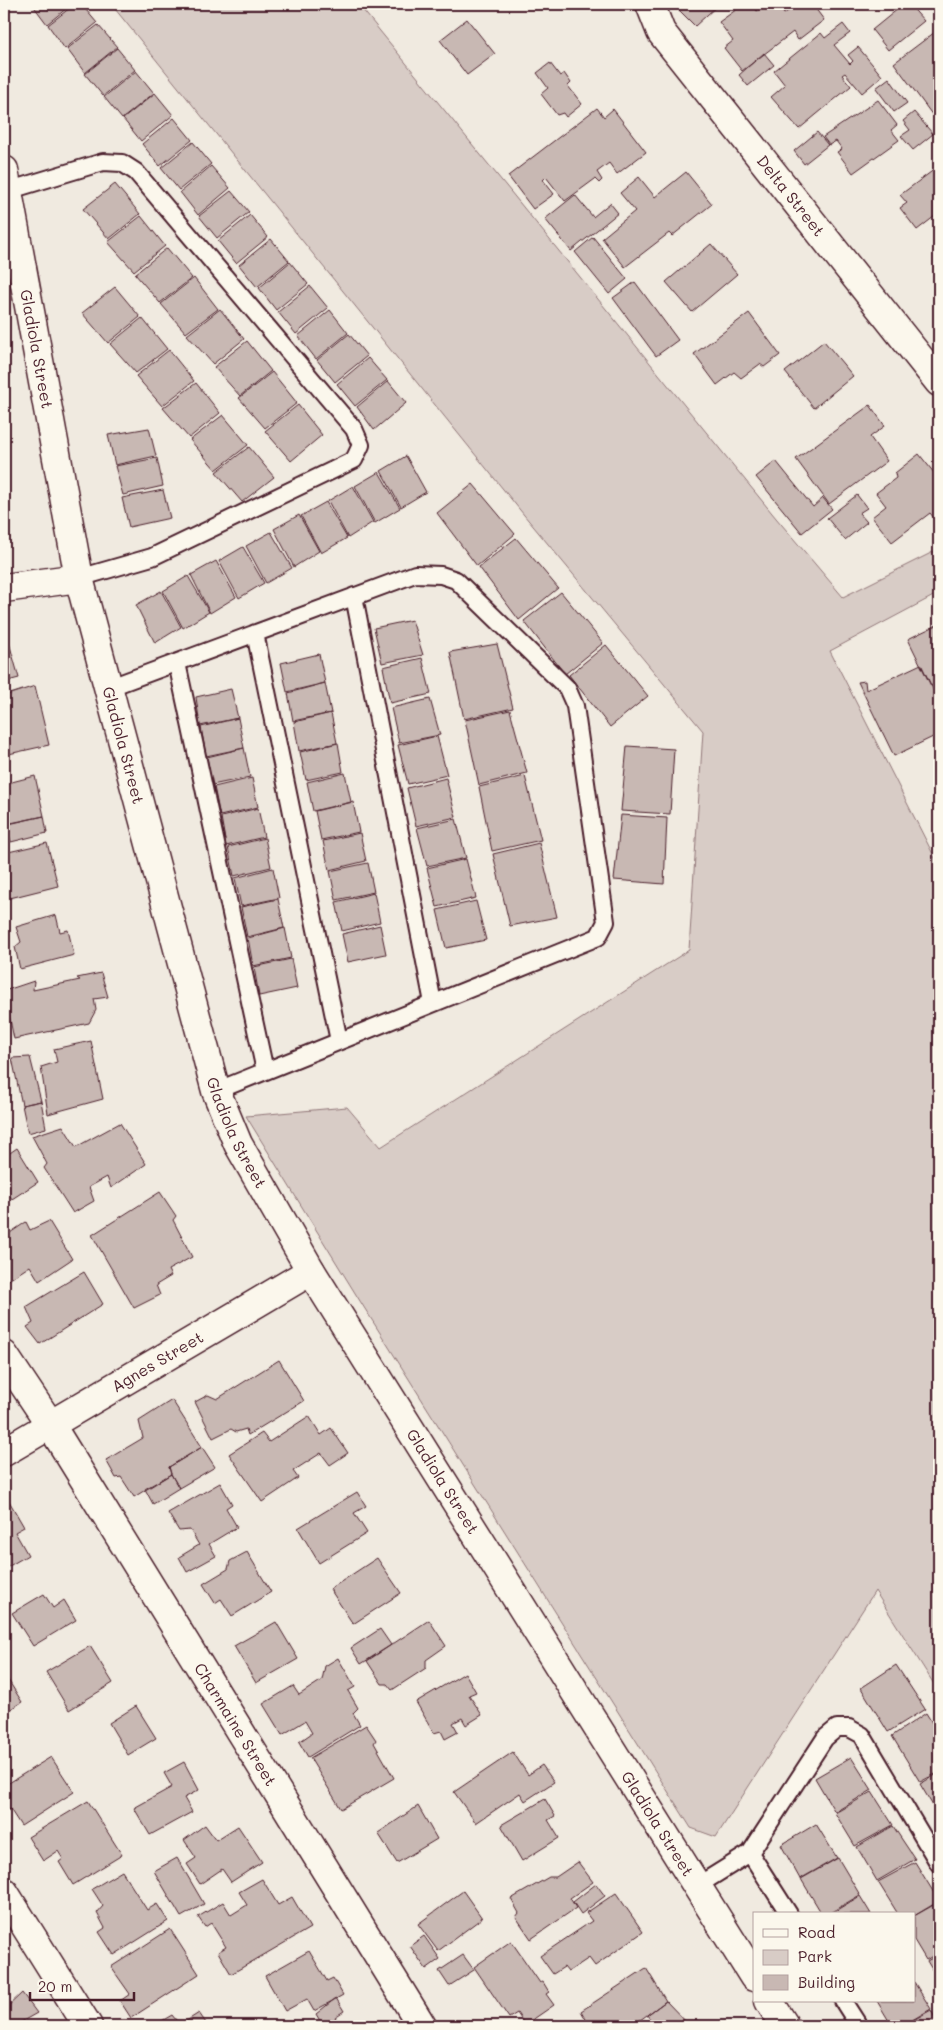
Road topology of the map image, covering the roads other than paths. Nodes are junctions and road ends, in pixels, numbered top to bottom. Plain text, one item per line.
1 (650, 4) edge
2 (5, 181) edge
3 (939, 382) edge
4 (79, 578) junction
5 (4, 588) edge
6 (354, 596) junction
7 (255, 633) junction
8 (177, 662) junction
9 (108, 688) junction
10 (433, 1003) junction
11 (339, 1041) junction
12 (265, 1071) junction
13 (216, 1091) junction
14 (311, 1271) junction
15 (4, 1355) edge
16 (50, 1424) junction
17 (4, 1452) edge
18 (750, 1852) junction
19 (939, 1864) edge
20 (697, 1886) junction
21 (4, 1892) edge
22 (788, 1912) edge
23 (753, 1975) edge
24 (770, 2002) edge
25 (844, 2002) edge
26 (88, 2026) edge
27 (422, 2026) edge
28 (785, 2026) edge
29 (859, 2026) edge

1 - 3 street, Delta Street
2 - 4 street, Gladiola Street
2 - 4 lane
4 - 5 street
4 - 9 street, Gladiola Street
6 - 7 lane
6 - 10 lane
6 - 10 lane
7 - 8 lane
7 - 11 lane
8 - 9 lane
8 - 12 lane
9 - 13 street, Gladiola Street
10 - 11 lane
11 - 12 lane
12 - 13 lane
13 - 14 street, Gladiola Street
14 - 16 street, Agnes Street
14 - 20 street, Gladiola Street
15 - 16 street, Charmaine Street
16 - 17 street, Agnes Street
16 - 27 street, Charmaine Street
18 - 19 lane
18 - 20 lane
18 - 22 lane
20 - 23 street, Gladiola Street
21 - 26 street
24 - 28 street
25 - 29 lane

